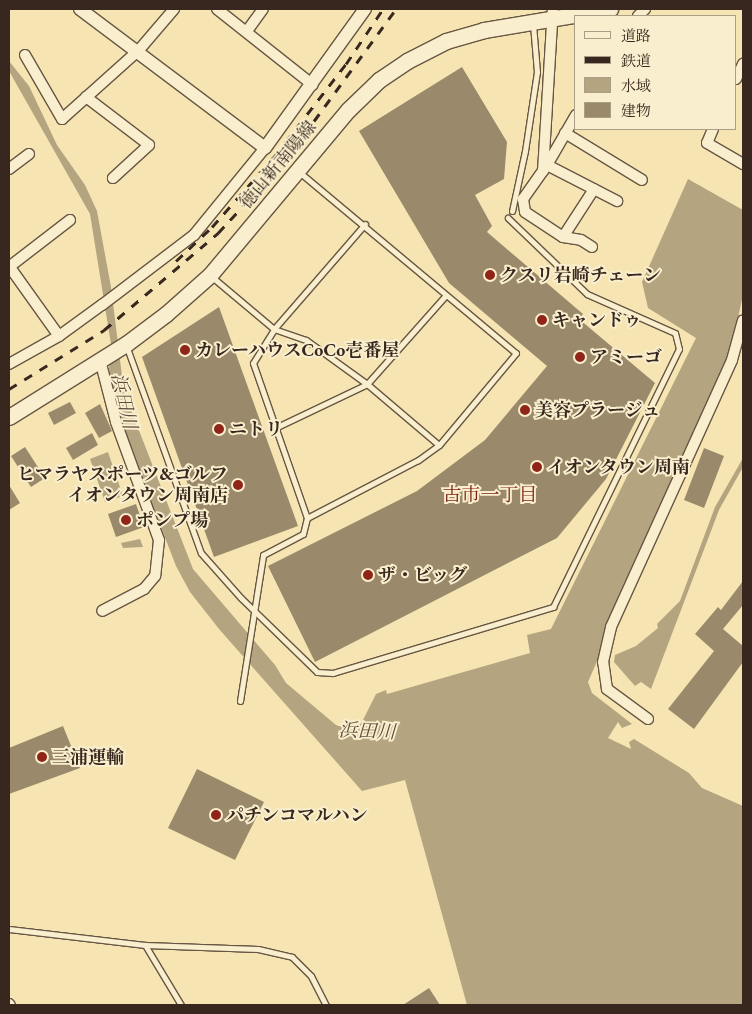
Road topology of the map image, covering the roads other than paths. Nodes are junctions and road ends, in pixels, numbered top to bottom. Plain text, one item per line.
1 (80, 9) edge
2 (174, 9) edge
3 (217, 9) edge
4 (264, 9) edge
5 (365, 9) edge
6 (610, 9) edge
7 (553, 14) edge
8 (533, 22) junction
9 (247, 31) junction
10 (140, 50) junction
11 (25, 55) dead end
12 (743, 64) edge
13 (737, 77) edge
14 (313, 85) junction
15 (86, 97) junction
16 (574, 118) edge
17 (713, 130) edge
18 (565, 133) junction
19 (265, 148) junction
20 (29, 154) dead end
21 (743, 164) edge
22 (545, 168) junction
23 (9, 169) edge
24 (298, 171) junction
25 (113, 178) dead end
26 (642, 180) dead end
27 (594, 189) junction
28 (617, 201) dead end
29 (512, 210) dead end
30 (508, 218) dead end
31 (70, 220) dead end
32 (365, 224) junction
33 (563, 237) junction
34 (592, 247) dead end
35 (9, 267) edge
36 (210, 275) junction
37 (445, 296) junction
38 (743, 320) edge
39 (274, 329) junction
40 (59, 336) junction
41 (123, 346) junction
42 (103, 358) junction
43 (9, 364) edge
44 (367, 384) junction
45 (9, 416) edge
46 (277, 427) junction
47 (439, 445) junction
48 (307, 518) junction
49 (102, 611) dead end
50 (256, 612) junction
51 (240, 701) dead end
52 (648, 719) dead end
53 (9, 929) edge
54 (144, 945) junction
55 (181, 1005) edge
56 (326, 1005) edge

1 - 10 street
2 - 10 street
3 - 9 street
4 - 9 street
5 - 14 street
6 - 7 main road, 徳山新南陽線
7 - 8 main road, 徳山新南陽線
7 - 22 street
8 - 24 main road, 徳山新南陽線
8 - 29 lane
9 - 14 street
10 - 15 street
10 - 19 street
11 - 15 street
12 - 13 street
14 - 19 street
15 - 25 street
16 - 18 street
17 - 21 street
18 - 22 street
18 - 26 street
19 - 40 street
20 - 23 street
22 - 27 street
22 - 33 street
24 - 32 lane
24 - 36 main road, 徳山新南陽線
27 - 28 street
27 - 33 street
30 - 50 lane
31 - 35 street
32 - 37 lane
32 - 39 lane
33 - 34 street
35 - 40 street
36 - 39 lane
36 - 41 main road, 徳山新南陽線
37 - 44 lane
37 - 47 lane
38 - 52 street
39 - 44 lane
39 - 46 lane
40 - 43 street
41 - 42 main road, 徳山新南陽線
41 - 50 lane
42 - 45 main road, 徳山新南陽線
42 - 49 street
44 - 46 lane
44 - 47 lane
46 - 48 lane
47 - 48 lane
48 - 50 lane
50 - 51 lane
53 - 54 lane
54 - 55 lane
54 - 56 lane

